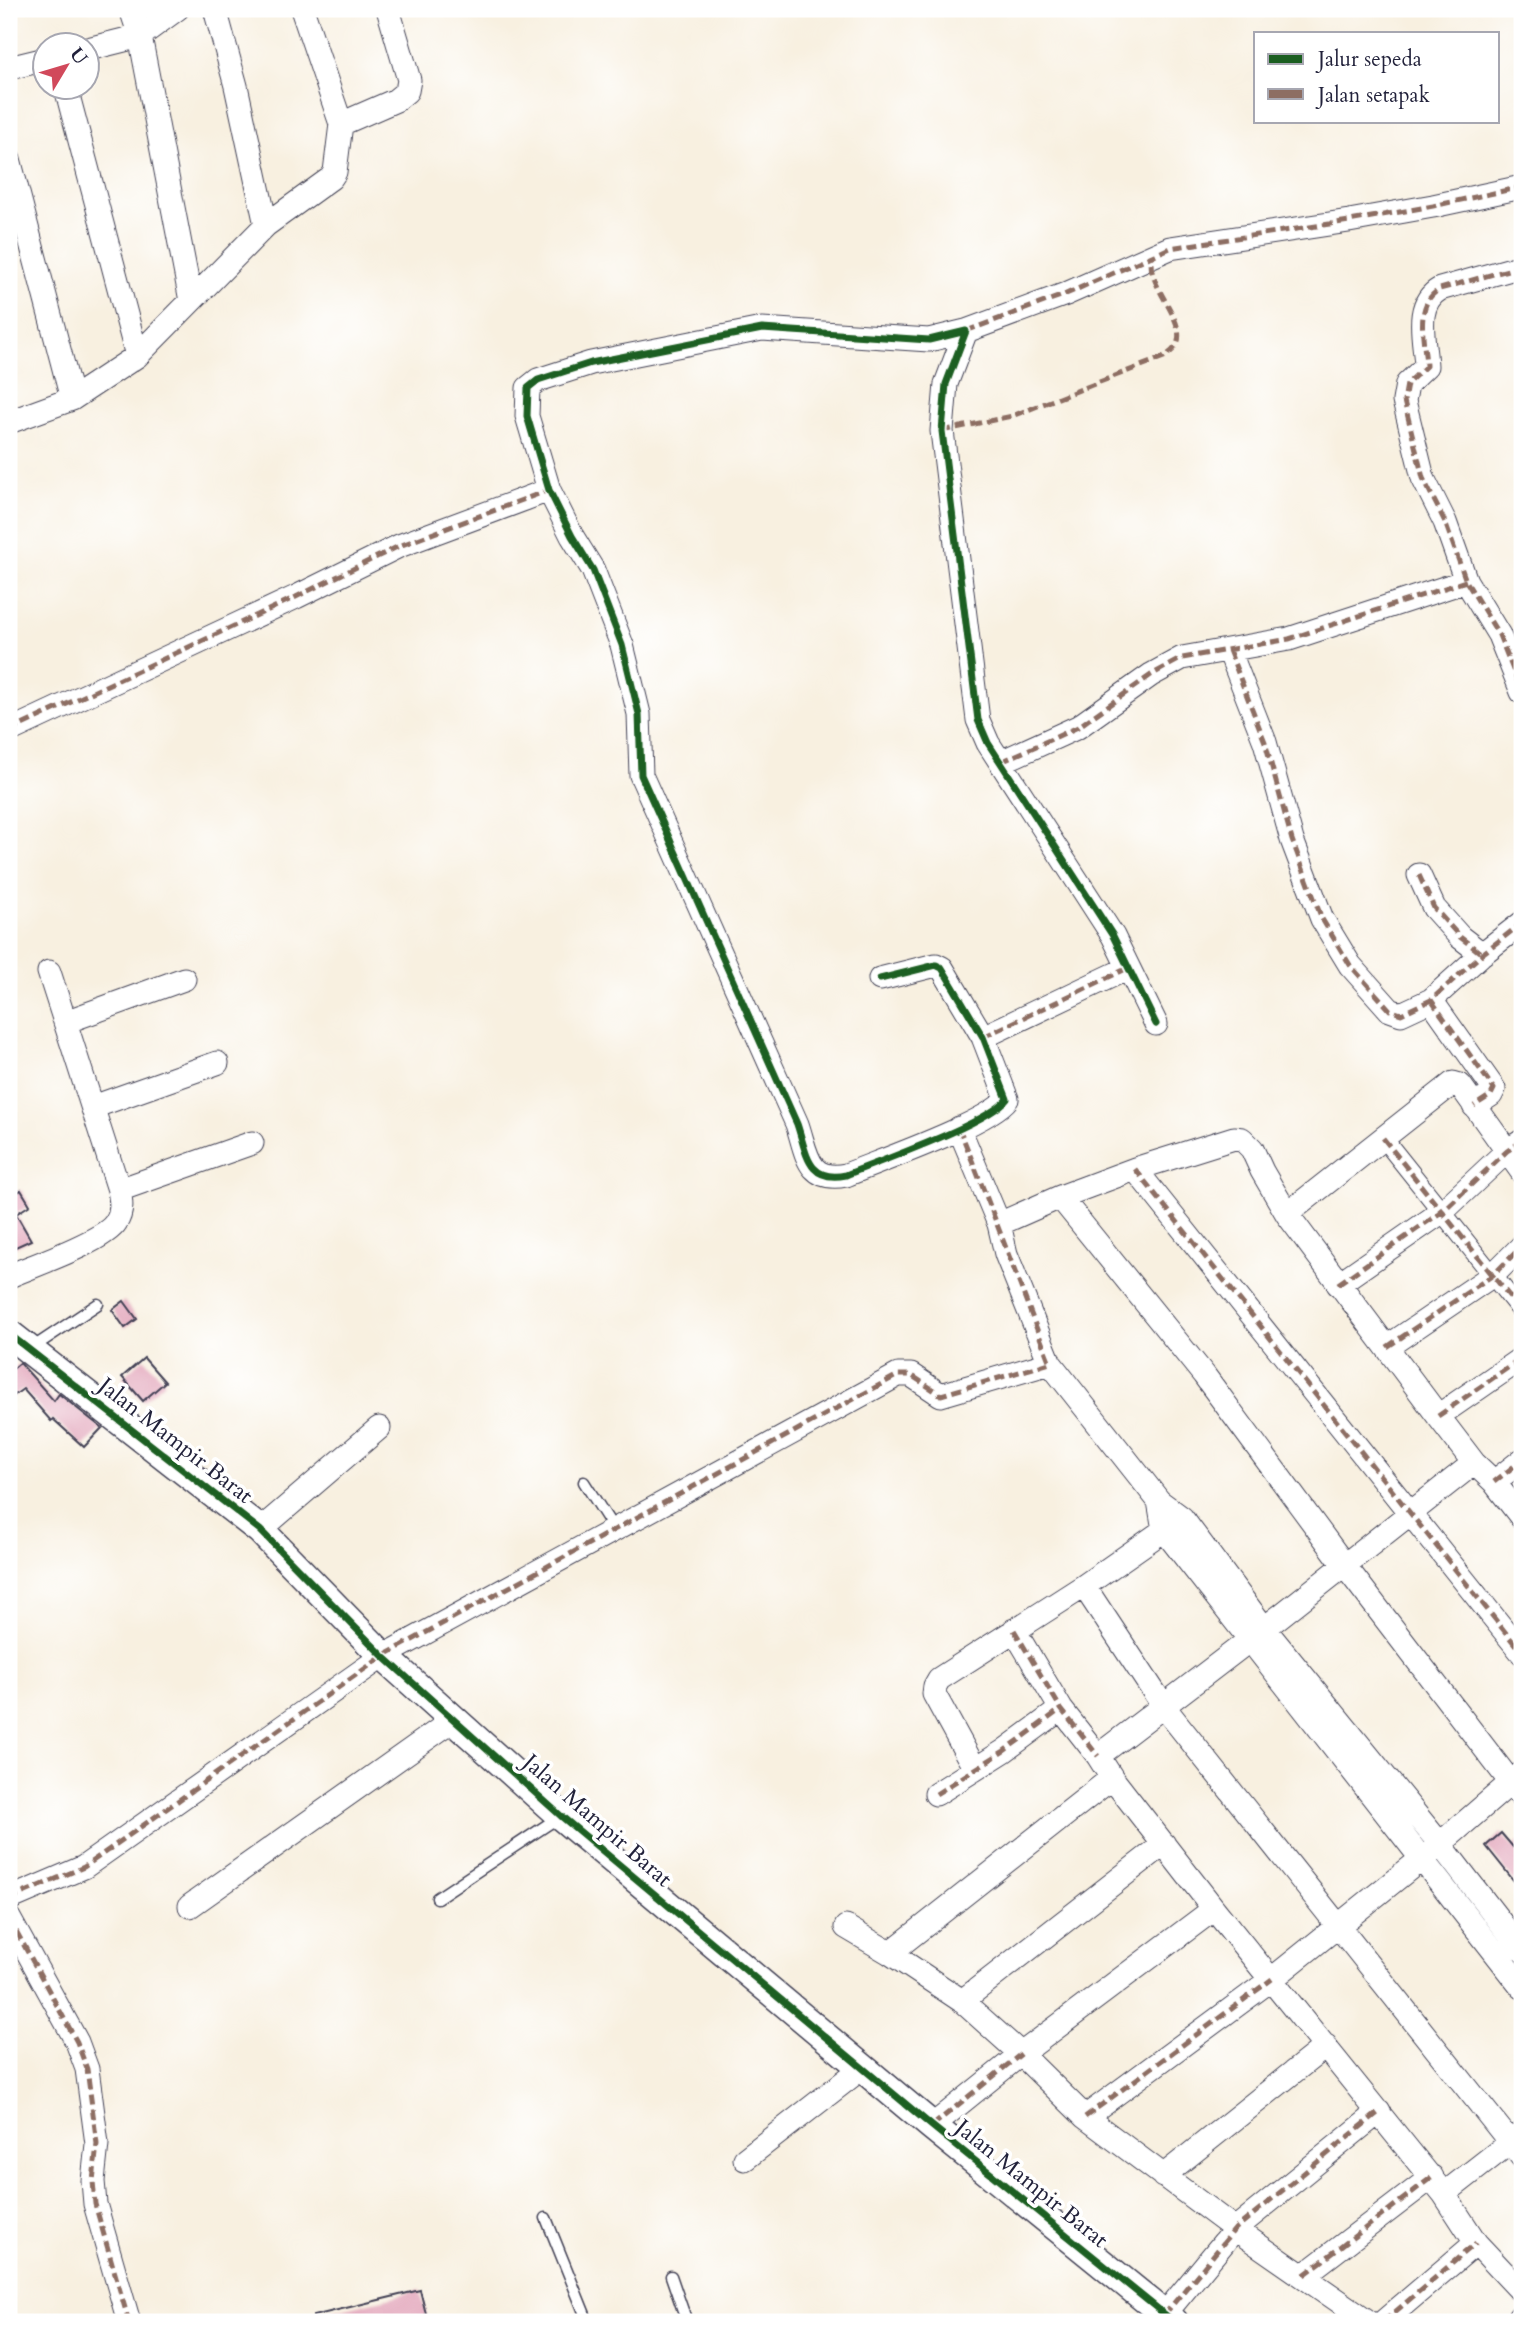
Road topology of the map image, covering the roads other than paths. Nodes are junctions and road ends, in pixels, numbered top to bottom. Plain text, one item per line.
1 (131, 9) edge
2 (177, 9) edge
3 (215, 9) edge
4 (302, 9) edge
5 (388, 9) edge
6 (140, 36) junction
7 (102, 46) edge
8 (32, 62) edge
9 (9, 68) edge
10 (70, 102) edge
11 (341, 124) junction
12 (9, 159) edge
13 (1522, 187) edge
14 (266, 225) junction
15 (1522, 266) edge
16 (191, 301) junction
17 (966, 331) junction
18 (137, 356) junction
19 (72, 400) junction
20 (9, 422) edge
21 (549, 490) junction
22 (1466, 581) junction
23 (1229, 650) junction
24 (1522, 692) edge
25 (9, 731) edge
26 (1001, 762) junction
27 (1419, 876) dead end
28 (1522, 923) edge
29 (1482, 954) junction
30 (1128, 968) junction
31 (49, 972) dead end
32 (184, 979) dead end
33 (880, 979) dead end
34 (1431, 1000) junction
35 (65, 1022) junction
36 (1156, 1024) dead end
37 (983, 1037) junction
38 (216, 1063) dead end
39 (1474, 1106) junction
40 (93, 1107) junction
41 (960, 1128) junction
42 (1383, 1138) junction
43 (252, 1143) dead end
44 (1514, 1146) edge
45 (1135, 1169) junction
46 (1522, 1172) edge
47 (120, 1190) junction
48 (1060, 1197) junction
49 (1443, 1211) junction
50 (1287, 1214) junction
51 (999, 1224) junction
52 (1522, 1246) edge
53 (1493, 1275) junction
54 (9, 1276) edge
55 (1338, 1283) junction
56 (98, 1304) dead end
57 (1522, 1312) edge
58 (19, 1342) edge
59 (1387, 1347) junction
60 (1522, 1358) edge
61 (1050, 1363) junction
62 (1438, 1416) junction
63 (379, 1428) dead end
64 (1522, 1460) edge
65 (1474, 1463) junction
66 (584, 1482) dead end
67 (1494, 1482) junction
68 (1413, 1513) junction
69 (1522, 1518) edge
70 (1173, 1524) junction
71 (614, 1529) junction
72 (260, 1530) junction
73 (1345, 1566) junction
74 (1084, 1586) junction
75 (1014, 1630) junction
76 (1257, 1634) junction
77 (1522, 1653) edge
78 (383, 1656) junction
79 (1164, 1707) junction
80 (1061, 1709) junction
81 (453, 1720) junction
82 (1098, 1756) junction
83 (975, 1769) junction
84 (1112, 1778) junction
85 (1518, 1784) edge
86 (936, 1794) dead end
87 (561, 1816) junction
88 (1164, 1844) junction
89 (1440, 1844) junction
90 (1421, 1858) junction
91 (437, 1898) dead end
92 (9, 1899) edge
93 (190, 1906) dead end
94 (1214, 1909) junction
95 (9, 1918) edge
96 (1339, 1926) junction
97 (846, 1927) dead end
98 (1522, 1950) edge
99 (890, 1953) junction
100 (1272, 1979) junction
101 (1522, 1987) edge
102 (962, 2001) junction
103 (1326, 2046) junction
104 (1021, 2053) junction
105 (862, 2068) junction
106 (1379, 2112) junction
107 (1085, 2117) junction
108 (932, 2126) junction
109 (1518, 2144) edge
110 (745, 2159) dead end
111 (1163, 2176) junction
112 (1438, 2185) junction
113 (546, 2218) dead end
114 (1235, 2229) junction
115 (1476, 2243) junction
116 (1304, 2275) junction
117 (671, 2276) dead end
118 (1522, 2292) edge
119 (1522, 2314) edge
120 (1169, 2319) edge
121 (129, 2322) edge
122 (588, 2322) edge
123 (687, 2322) edge
124 (1369, 2322) edge
125 (1383, 2322) edge
126 (1517, 2322) edge

1 - 6 street
2 - 6 street
3 - 14 street
4 - 11 street
5 - 11 street
6 - 7 street
6 - 16 street
8 - 9 street
10 - 18 street
11 - 14 street
12 - 19 street
13 - 17 street
14 - 16 street
15 - 22 street
16 - 18 street
17 - 21 street
17 - 26 street
18 - 19 street
19 - 20 street
21 - 25 street
21 - 41 street
22 - 23 street
22 - 24 street
23 - 26 street
23 - 34 street
26 - 30 street
27 - 29 street
28 - 29 street
29 - 34 street
30 - 36 street
30 - 37 street
31 - 35 street
32 - 35 street
33 - 37 street
34 - 39 street
35 - 40 street
37 - 41 street
38 - 40 street
39 - 42 street
39 - 44 street
40 - 47 street
41 - 51 street
42 - 49 street
42 - 50 street
43 - 47 street
44 - 46 street
44 - 49 street
45 - 48 street
45 - 50 street
45 - 68 street
47 - 54 street
48 - 51 street
48 - 73 street
49 - 53 street
49 - 55 street
50 - 55 street
51 - 61 street
52 - 53 street
53 - 57 street
53 - 59 street
55 - 59 street
56 - 58 lane
58 - 72 street, Jalan Mampir Barat
59 - 62 street
60 - 62 street
61 - 70 street
61 - 71 street
62 - 65 street
63 - 72 street
64 - 67 street
65 - 67 street
65 - 68 street
66 - 71 lane
67 - 69 street
68 - 73 street
68 - 77 street
70 - 74 street
70 - 76 street
71 - 78 street
72 - 78 street, Jalan Mampir Barat
73 - 76 street
73 - 85 street
74 - 75 street
74 - 79 street
75 - 80 street
75 - 83 street
76 - 79 street
76 - 89 street
76 - 90 street
78 - 81 street, Jalan Mampir Barat
78 - 92 street
79 - 82 street
79 - 96 street
80 - 82 street
80 - 83 street
81 - 87 street, Jalan Mampir Barat
81 - 93 street
82 - 84 street
83 - 86 street
84 - 88 street
84 - 99 street
85 - 89 street
87 - 91 lane
87 - 105 street, Jalan Mampir Barat
88 - 94 street
88 - 102 street
89 - 90 street
89 - 98 street
90 - 96 street
90 - 101 street
94 - 100 street
94 - 104 street
95 - 121 street
96 - 100 street
96 - 109 street
97 - 99 street
99 - 102 street
100 - 103 street
100 - 107 street
102 - 104 street
103 - 106 street
103 - 111 street
104 - 107 street
104 - 108 street
105 - 108 street, Jalan Mampir Barat
105 - 110 street
106 - 112 street
106 - 114 street
107 - 111 street
108 - 120 street, Jalan Mampir Barat
109 - 112 street
111 - 114 street
112 - 115 street
112 - 116 street
113 - 122 lane
114 - 116 street
114 - 120 street
115 - 118 street
115 - 125 street
116 - 124 street
117 - 123 lane
119 - 126 street

